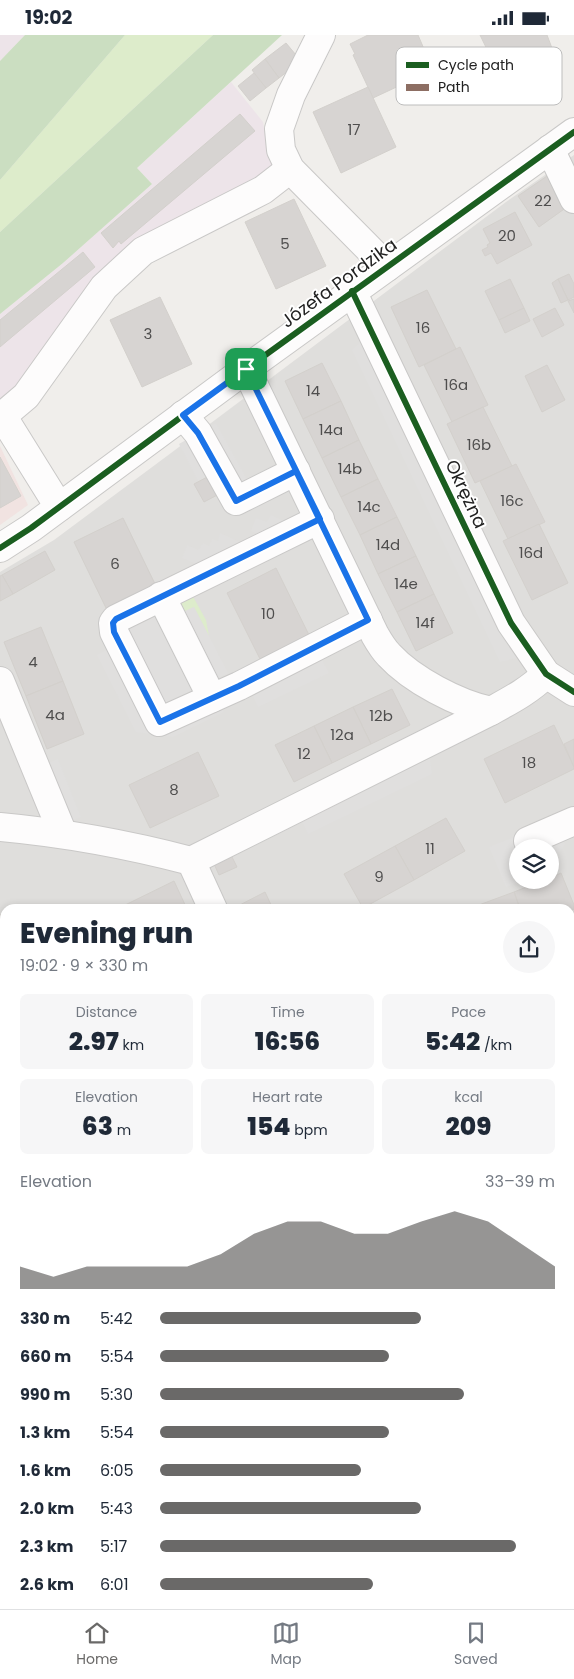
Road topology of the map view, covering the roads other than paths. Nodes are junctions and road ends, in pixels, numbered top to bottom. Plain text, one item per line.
1 (322, 35) edge
2 (574, 132) edge
3 (550, 149) junction
4 (290, 169) junction
5 (574, 199) edge
6 (387, 267) junction
7 (352, 291) junction
8 (246, 369) junction
9 (183, 415) junction
10 (2, 417) edge
11 (296, 471) junction
12 (59, 507) junction
13 (320, 519) junction
14 (0, 548) edge
15 (161, 596) junction
16 (368, 620) junction
17 (546, 673) junction
18 (0, 681) edge
19 (574, 693) edge
20 (212, 698) junction
21 (491, 711) junction
22 (574, 821) edge
23 (0, 827) edge
24 (63, 834) junction
25 (533, 839) edge
26 (191, 861) junction
27 (211, 904) edge

1 - 4 street
2 - 3 street, Józefa Pordzika
3 - 5 street
3 - 6 street, Józefa Pordzika
4 - 6 street
4 - 10 street
6 - 7 street, Józefa Pordzika
7 - 8 street, Józefa Pordzika
7 - 17 street, Okrężna
8 - 9 street, Józefa Pordzika
8 - 11 street
9 - 11 street
9 - 12 street, Józefa Pordzika
10 - 12 street
11 - 13 street
12 - 14 street, Józefa Pordzika
13 - 15 street
13 - 16 street
15 - 20 street
15 - 20 street
16 - 20 street
16 - 21 street
17 - 19 street, Okrężna
17 - 21 street
18 - 24 street
21 - 26 street
22 - 25 street
23 - 24 street
24 - 26 street
26 - 27 street

